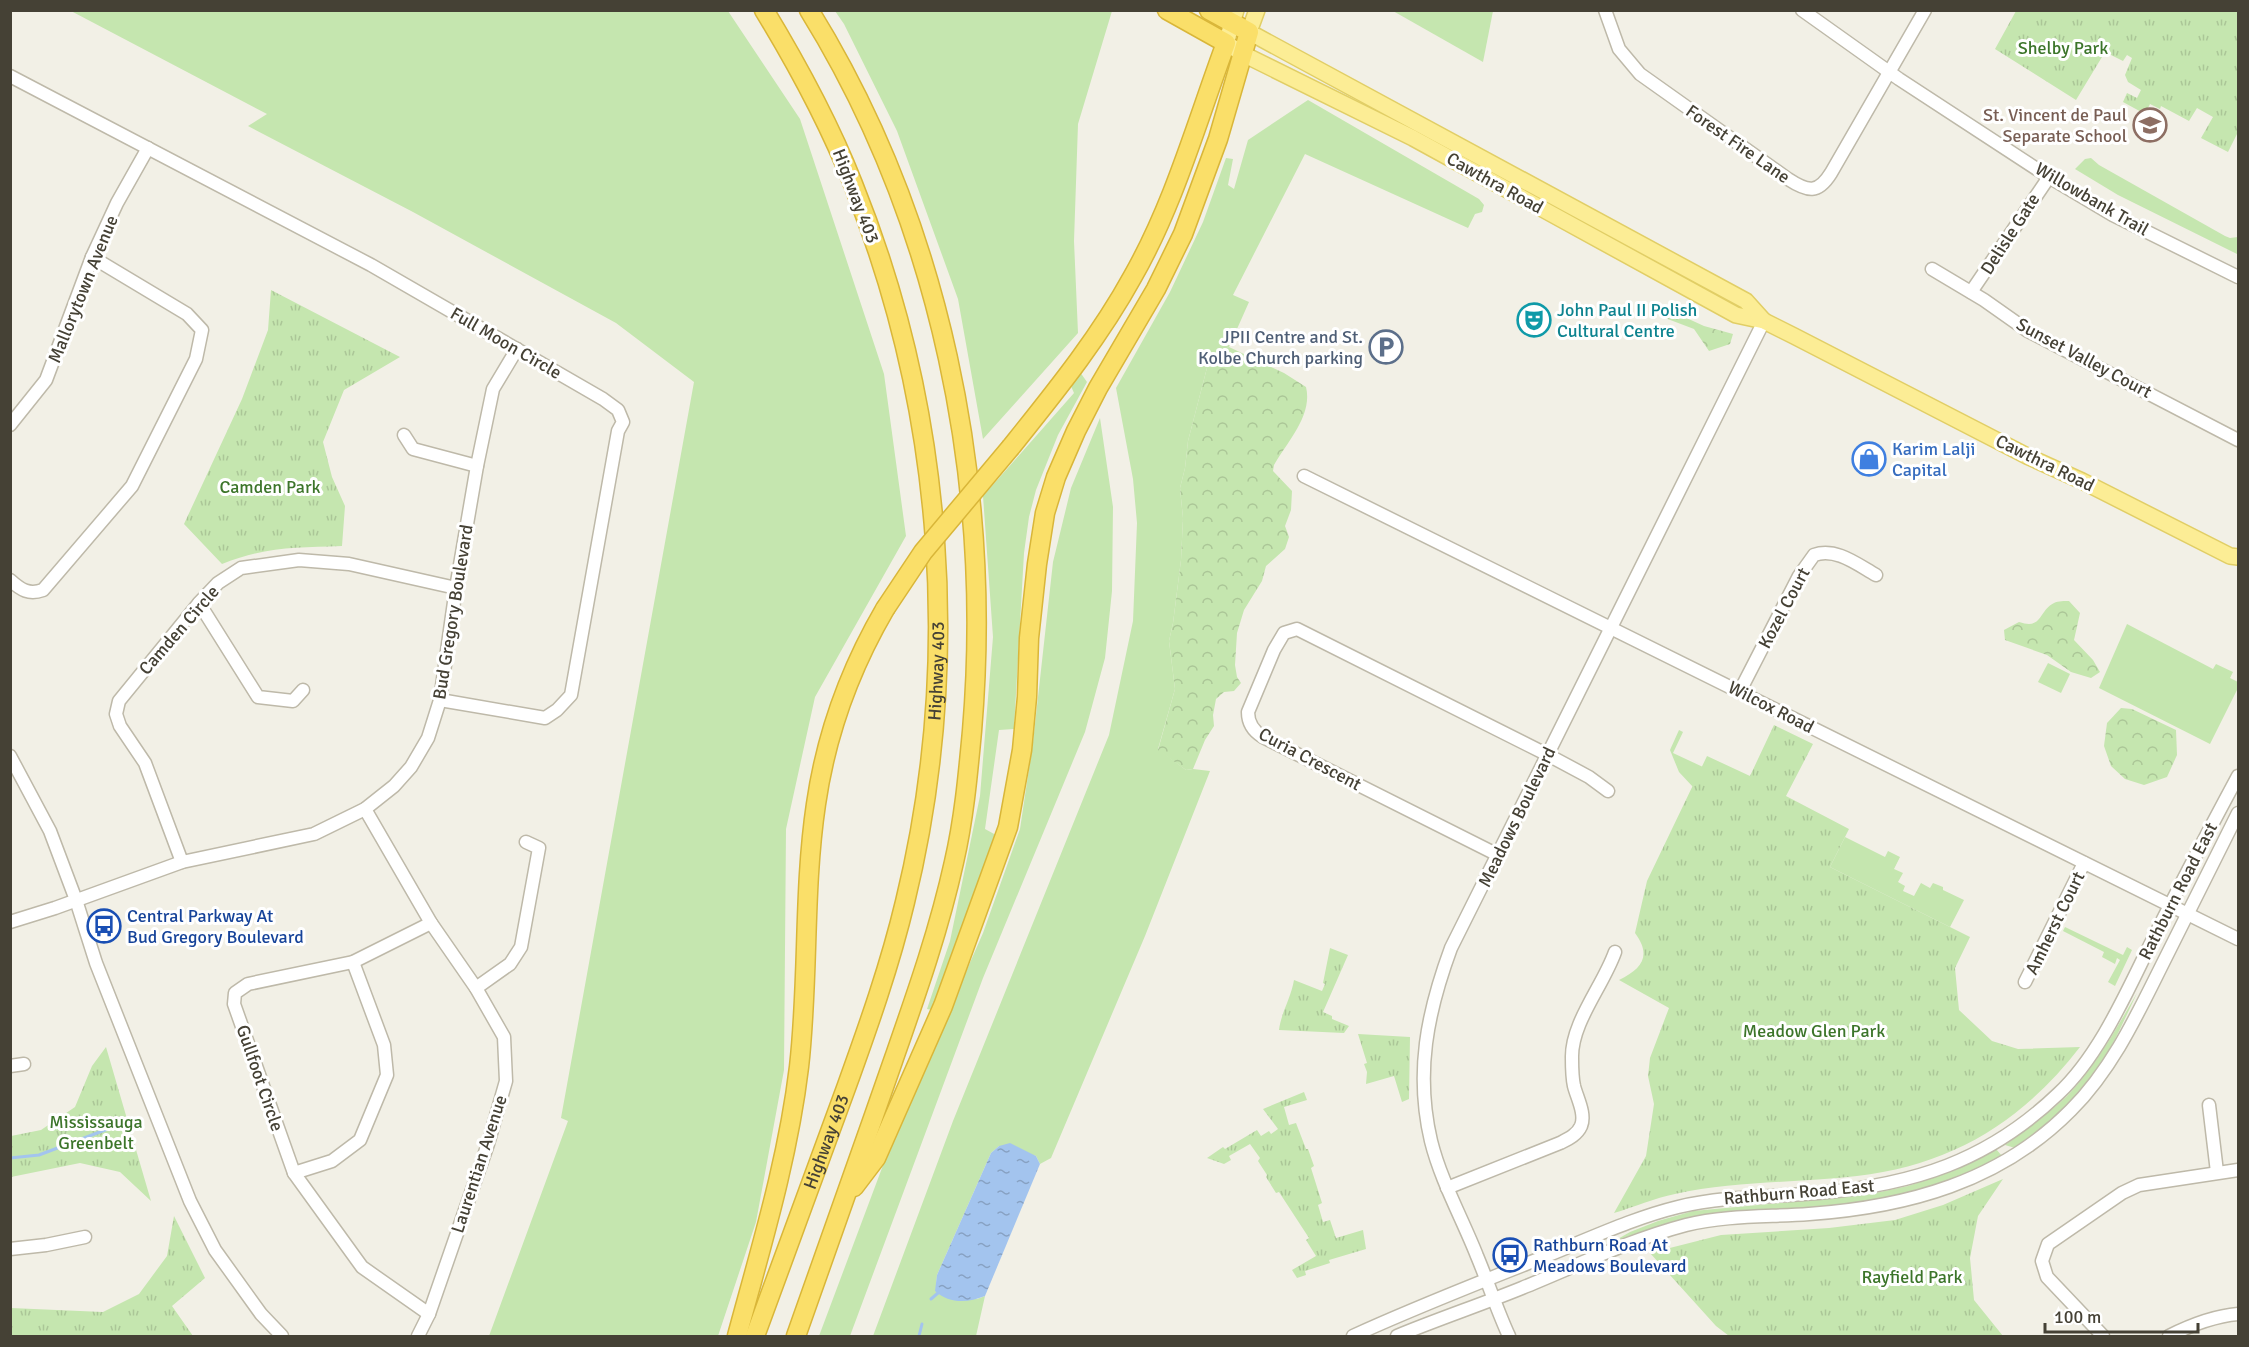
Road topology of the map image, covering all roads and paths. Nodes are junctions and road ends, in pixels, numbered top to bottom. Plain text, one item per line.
1 (764, 10) edge
2 (809, 10) edge
3 (1167, 10) edge
4 (1209, 10) edge
5 (1257, 10) edge
6 (1605, 10) edge
7 (1802, 10) edge
8 (1925, 10) edge
9 (1234, 17) edge
10 (1249, 32) junction
11 (1226, 43) junction
12 (1244, 54) junction
13 (1889, 72) junction
14 (10, 75) edge
15 (148, 148) junction
16 (2049, 177) junction
17 (92, 257) junction
18 (1932, 269) dead end
19 (2238, 277) edge
20 (1971, 292) junction
21 (1764, 321) junction
22 (517, 349) junction
23 (10, 425) edge
24 (404, 435) dead end
25 (2238, 440) edge
26 (477, 466) junction
27 (1304, 476) dead end
28 (2236, 559) edge
29 (1876, 575) dead end
30 (10, 580) edge
31 (456, 588) junction
32 (199, 603) junction
33 (1610, 628) junction
34 (303, 690) dead end
35 (1740, 691) junction
36 (440, 700) junction
37 (1548, 755) junction
38 (10, 756) edge
39 (2238, 776) edge
40 (1608, 791) dead end
41 (365, 809) junction
42 (2238, 813) edge
43 (526, 842) dead end
44 (1498, 855) junction
45 (182, 862) junction
46 (2084, 863) junction
47 (76, 900) junction
48 (2170, 906) junction
49 (2187, 915) junction
50 (10, 922) edge
51 (431, 923) junction
52 (2238, 939) edge
53 (1616, 952) dead end
54 (353, 962) junction
55 (2025, 982) dead end
56 (476, 988) junction
57 (24, 1064) dead end
58 (10, 1066) edge
59 (2209, 1105) dead end
60 (2238, 1170) edge
61 (2217, 1172) junction
62 (294, 1173) junction
63 (1448, 1188) junction
64 (842, 1203) junction
65 (85, 1238) dead end
66 (10, 1249) edge
67 (1486, 1280) junction
68 (1494, 1299) junction
69 (429, 1314) junction
70 (2238, 1314) edge
71 (282, 1336) edge
72 (418, 1336) edge
73 (737, 1336) edge
74 (755, 1336) edge
75 (796, 1336) edge
76 (1353, 1336) edge
77 (1397, 1336) edge
78 (1509, 1336) edge
79 (2103, 1336) edge
80 (2169, 1336) edge

1 - 74 highway, Highway 403
2 - 64 highway, Highway 403
3 - 11 highway
4 - 9 highway
5 - 10 main road
6 - 13 street, Forest Fire Lane
7 - 13 street, Willowbank Trail
8 - 13 street
9 - 10 highway
9 - 11 main road
10 - 12 highway
10 - 21 main road, Cawthra Road
11 - 12 main road, Cawthra Road
11 - 73 highway, bridge
12 - 21 main road, Cawthra Road
12 - 64 highway
13 - 16 street, Willowbank Trail
14 - 15 street, Full Moon Circle
15 - 17 street, Mallorytown Avenue
15 - 22 street, Full Moon Circle
16 - 19 street, Willowbank Trail
16 - 20 street, Delisle Gate
17 - 23 street, Mallorytown Avenue
17 - 30 street
18 - 20 street, Sunset Valley Court
20 - 25 street, Sunset Valley Court
21 - 28 main road, Cawthra Road
21 - 33 street, Meadows Boulevard
22 - 26 street, Bud Gregory Boulevard
22 - 36 street, Full Moon Circle
24 - 26 street
26 - 31 street, Bud Gregory Boulevard
27 - 33 street, Wilcox Road
29 - 35 street, Kozel Court
31 - 32 street, Camden Circle
31 - 36 street, Bud Gregory Boulevard
32 - 34 street
32 - 45 street, Camden Circle
33 - 35 street, Wilcox Road
33 - 37 street, Meadows Boulevard
35 - 46 street, Wilcox Road
36 - 41 street, Bud Gregory Boulevard
37 - 40 street
37 - 44 street, Meadows Boulevard
37 - 44 street, Curia Crescent
38 - 47 street
39 - 48 street, Rathburn Road East
41 - 45 street, Bud Gregory Boulevard
41 - 51 street, Laurentian Avenue
42 - 49 street, Rathburn Road East
43 - 56 street
44 - 63 street, Meadows Boulevard
45 - 47 street, Bud Gregory Boulevard
46 - 48 street, Wilcox Road
46 - 55 street, Amherst Court
47 - 50 street, Bud Gregory Boulevard
47 - 71 street
48 - 49 street, Wilcox Road
48 - 67 street, Rathburn Road East
49 - 52 street, Wilcox Road
49 - 68 street, Rathburn Road East
51 - 54 street, Gullfoot Circle
51 - 56 street, Laurentian Avenue
53 - 63 street
54 - 62 street
54 - 62 street, Gullfoot Circle
56 - 69 street, Laurentian Avenue
57 - 58 street
59 - 61 street
60 - 61 street
61 - 79 street
62 - 69 street, Gullfoot Circle
63 - 67 street, Meadows Boulevard
64 - 75 highway, Highway 403
65 - 66 street
67 - 68 street, Meadows Boulevard
67 - 76 street, Rathburn Road East
68 - 77 street, Rathburn Road East
68 - 78 street, Meadows Boulevard
69 - 72 street, Laurentian Avenue
70 - 80 street

